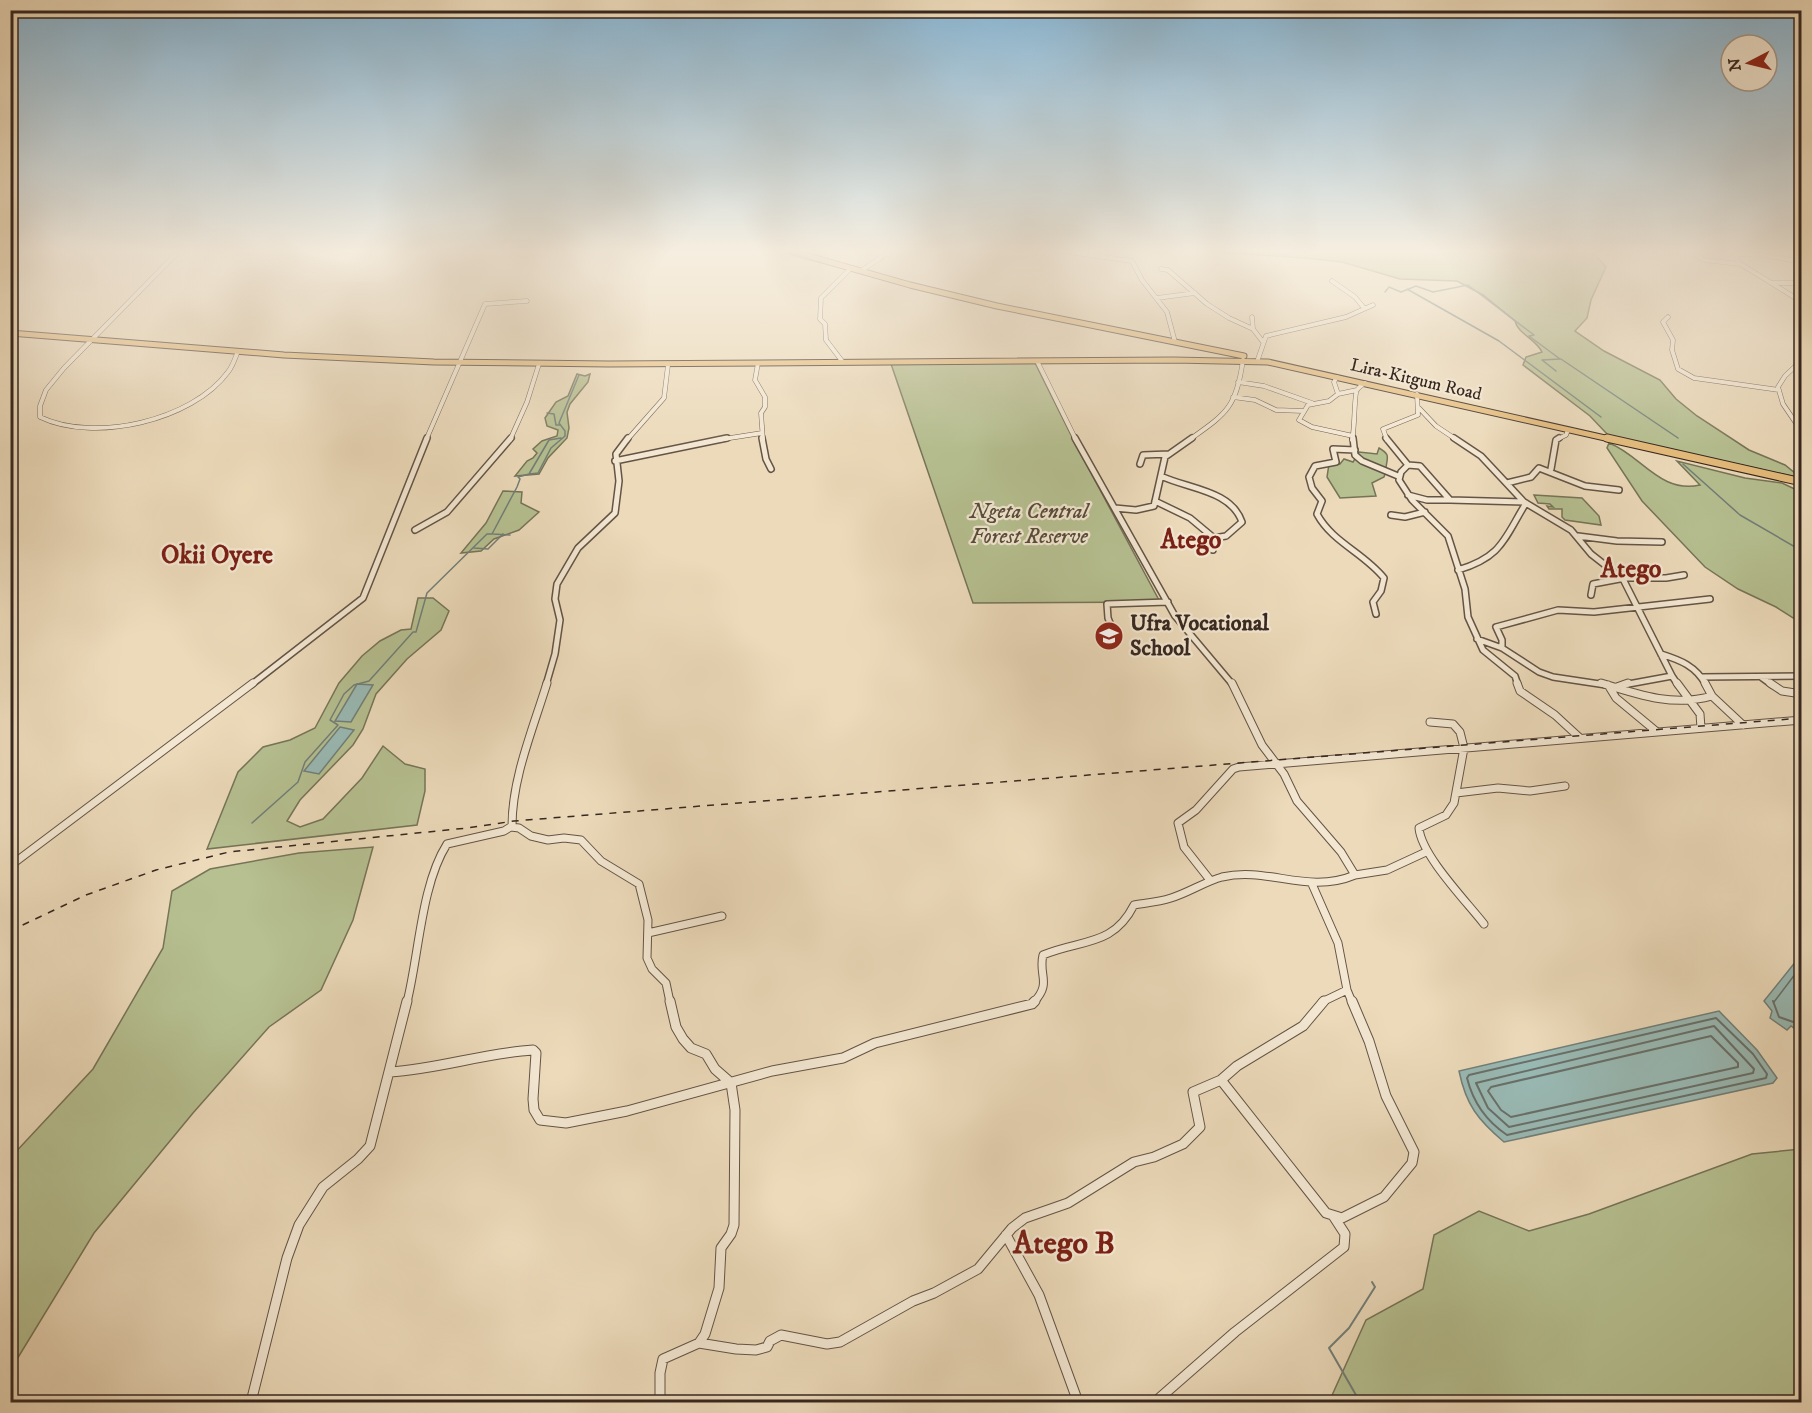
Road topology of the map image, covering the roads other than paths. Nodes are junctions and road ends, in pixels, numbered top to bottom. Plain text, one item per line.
1 (116, 316) edge
2 (480, 316) edge
3 (820, 316) edge
4 (1046, 316) edge
5 (1168, 316) edge
6 (1225, 316) edge
7 (1348, 316) edge
8 (1252, 317) dead end
9 (1668, 317) dead end
10 (1253, 329) junction
11 (10, 333) edge
12 (93, 340) junction
13 (1175, 342) junction
14 (1263, 342) junction
15 (238, 351) junction
16 (1258, 359) junction
17 (1037, 360) junction
18 (1243, 360) junction
19 (1802, 360) edge
20 (842, 361) junction
21 (1268, 362) junction
22 (459, 363) junction
23 (758, 363) junction
24 (538, 364) junction
25 (668, 365) junction
26 (1337, 377) junction
27 (1238, 382) junction
28 (1365, 383) junction
29 (1357, 390) junction
30 (1779, 390) junction
31 (1338, 394) junction
32 (1417, 394) junction
33 (1233, 397) junction
34 (1312, 403) junction
35 (1419, 408) junction
36 (1303, 411) junction
37 (1568, 430) junction
38 (1802, 432) edge
39 (762, 433) junction
40 (1353, 436) junction
41 (1355, 450) junction
42 (1169, 453) junction
43 (615, 461) junction
44 (1140, 464) dead end
45 (1408, 465) junction
46 (771, 469) dead end
47 (1551, 469) junction
48 (1161, 476) junction
49 (1398, 476) junction
50 (1802, 482) edge
51 (1507, 483) junction
52 (1619, 490) dead end
53 (1408, 495) junction
54 (1450, 500) junction
55 (1155, 501) junction
56 (1525, 503) junction
57 (1115, 508) junction
58 (1425, 512) junction
59 (1391, 515) dead end
60 (415, 530) dead end
61 (1578, 536) junction
62 (1214, 538) junction
63 (1662, 542) dead end
64 (1214, 550) dead end
65 (1458, 570) junction
66 (1684, 575) dead end
67 (1623, 579) junction
68 (1591, 595) dead end
69 (1710, 598) dead end
70 (1168, 603) junction
71 (1638, 608) junction
72 (1376, 614) dead end
73 (1115, 635) dead end
74 (1476, 639) junction
75 (1502, 648) junction
76 (1661, 654) junction
77 (1524, 663) junction
78 (1515, 676) junction
79 (1672, 676) junction
80 (1802, 676) edge
81 (1702, 677) junction
82 (1760, 677) junction
83 (1611, 686) junction
84 (1802, 694) edge
85 (1712, 696) junction
86 (1691, 702) junction
87 (1802, 720) edge
88 (1430, 722) dead end
89 (1743, 725) junction
90 (1701, 728) junction
91 (1657, 732) junction
92 (1580, 738) junction
93 (1464, 748) junction
94 (1275, 763) junction
95 (1565, 786) dead end
96 (1456, 793) junction
97 (511, 827) junction
98 (1426, 852) junction
99 (10, 866) edge
100 (1355, 875) junction
101 (1210, 880) junction
102 (1312, 884) junction
103 (722, 916) dead end
104 (1484, 924) dead end
105 (648, 933) junction
106 (1347, 990) junction
107 (390, 1072) junction
108 (1221, 1080) junction
109 (731, 1083) junction
110 (1334, 1217) junction
111 (1006, 1235) junction
112 (699, 1343) junction
113 (251, 1402) edge
114 (660, 1402) edge
115 (1078, 1402) edge
116 (1155, 1402) edge

1 - 12 street
2 - 22 street
3 - 20 street
4 - 13 main road
5 - 13 street
6 - 10 street
7 - 14 street
8 - 10 street
9 - 30 street
10 - 14 street
11 - 12 main road, Lira-Kitgum Road
12 - 15 main road, Lira-Kitgum Road
12 - 15 street
13 - 16 main road
14 - 16 street
15 - 22 main road, Lira-Kitgum Road
16 - 21 main road
17 - 18 main road, Lira-Kitgum Road
17 - 20 main road, Lira-Kitgum Road
17 - 57 street
18 - 21 main road, Lira-Kitgum Road
18 - 27 street
19 - 30 street
20 - 23 main road, Lira-Kitgum Road
21 - 26 main road, Lira-Kitgum Road
22 - 24 main road, Lira-Kitgum Road
22 - 99 street
23 - 25 main road, Lira-Kitgum Road
23 - 39 street
24 - 25 main road, Lira-Kitgum Road
24 - 60 street
25 - 43 street
26 - 28 main road, Lira-Kitgum Road
26 - 31 street
27 - 33 street
27 - 34 street
28 - 29 street
28 - 32 main road, Lira-Kitgum Road
29 - 31 street
29 - 40 street
30 - 38 street
31 - 34 street
32 - 35 street
32 - 37 main road, Lira-Kitgum Road
33 - 36 street
33 - 42 street
34 - 36 street
35 - 45 street
35 - 51 street
36 - 40 street
37 - 47 street
37 - 50 main road, Lira-Kitgum Road
39 - 43 street
39 - 46 street
40 - 41 street
41 - 49 street
41 - 72 street
42 - 44 street
42 - 48 street
43 - 97 street
45 - 49 street
45 - 54 street
47 - 51 street
47 - 52 street
48 - 55 street
48 - 62 street
49 - 53 street
51 - 56 street
53 - 54 street
53 - 58 street
54 - 56 street
55 - 57 street
55 - 62 street
56 - 61 street
56 - 65 street
57 - 70 street
58 - 59 street
58 - 65 street
61 - 63 street
61 - 67 street
62 - 64 street
65 - 74 street
66 - 67 street
67 - 68 street
67 - 71 street
69 - 71 street
70 - 73 street
70 - 94 street
71 - 75 street
71 - 76 street
74 - 75 street
74 - 78 street
75 - 77 street
76 - 79 street
76 - 81 street
77 - 78 street
77 - 83 street
78 - 92 street
79 - 83 street
79 - 86 street
80 - 82 street
81 - 82 street
81 - 85 street
82 - 84 street
83 - 86 street
83 - 91 street
85 - 86 street
85 - 89 street
86 - 90 street
87 - 89 street
88 - 93 street
89 - 90 street
90 - 91 street
91 - 92 street
92 - 93 street
93 - 94 street
93 - 96 street
94 - 100 street
94 - 101 street
95 - 96 street
96 - 98 street
97 - 105 street
97 - 107 street
98 - 100 street
98 - 104 street
100 - 102 street
101 - 102 street
101 - 109 street
102 - 106 street
103 - 105 street
105 - 109 street
106 - 108 street
106 - 110 street
107 - 109 street
107 - 113 street
108 - 110 street
108 - 111 street
109 - 112 street
110 - 116 street
111 - 112 street
111 - 115 street
112 - 114 street

